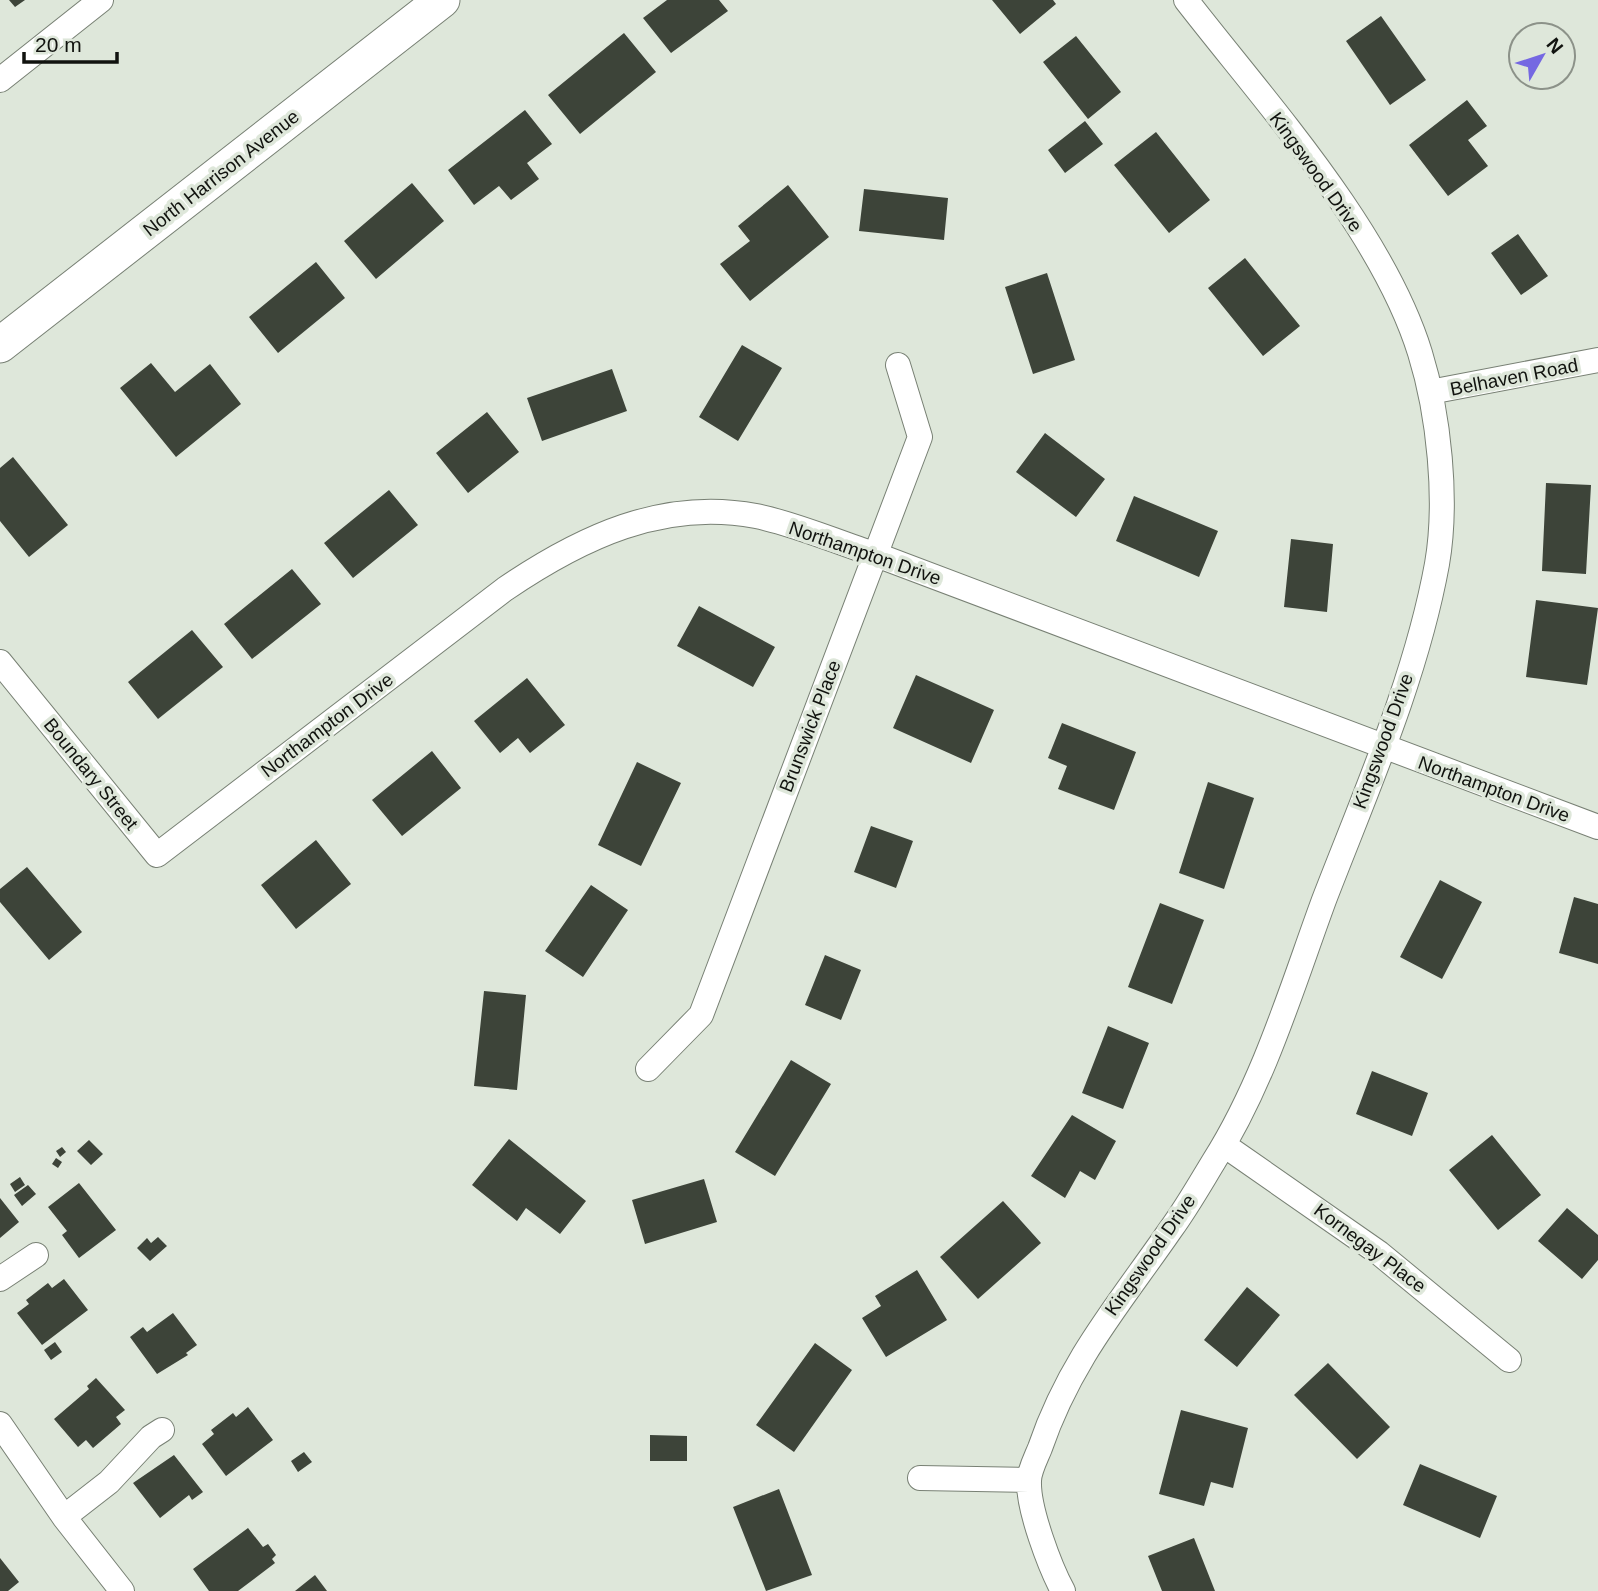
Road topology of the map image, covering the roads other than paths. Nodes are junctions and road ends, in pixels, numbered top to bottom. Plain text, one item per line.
1 (101, 0) edge
2 (442, 0) edge
3 (1186, 0) edge
4 (0, 80) edge
5 (0, 345) edge
6 (1598, 360) edge
7 (898, 365) dead end
8 (1430, 392) junction
9 (874, 554) junction
10 (0, 662) edge
11 (1382, 748) junction
12 (1598, 827) edge
13 (189, 830) joint
14 (648, 1069) dead end
15 (1224, 1145) junction
16 (36, 1255) dead end
17 (0, 1279) edge
18 (1509, 1360) dead end
19 (0, 1424) edge
20 (162, 1430) dead end
21 (920, 1478) dead end
22 (1029, 1480) junction
23 (64, 1517) junction
24 (122, 1591) edge
25 (1063, 1591) edge

1 - 4 street
2 - 5 main road, North Harrison Avenue
3 - 8 street, Kingswood Drive
6 - 8 street, Belhaven Road
7 - 9 street, Brunswick Place
8 - 11 street, Kingswood Drive
9 - 11 street, Northampton Drive
9 - 13 street, Northampton Drive
9 - 14 street, Brunswick Place
10 - 13 street, Boundary Street
11 - 12 street, Northampton Drive
11 - 15 street, Kingswood Drive
15 - 18 street, Kornegay Place
15 - 22 street, Kingswood Drive
16 - 17 street
19 - 23 street
20 - 23 street
21 - 22 street
22 - 25 street
23 - 24 street

